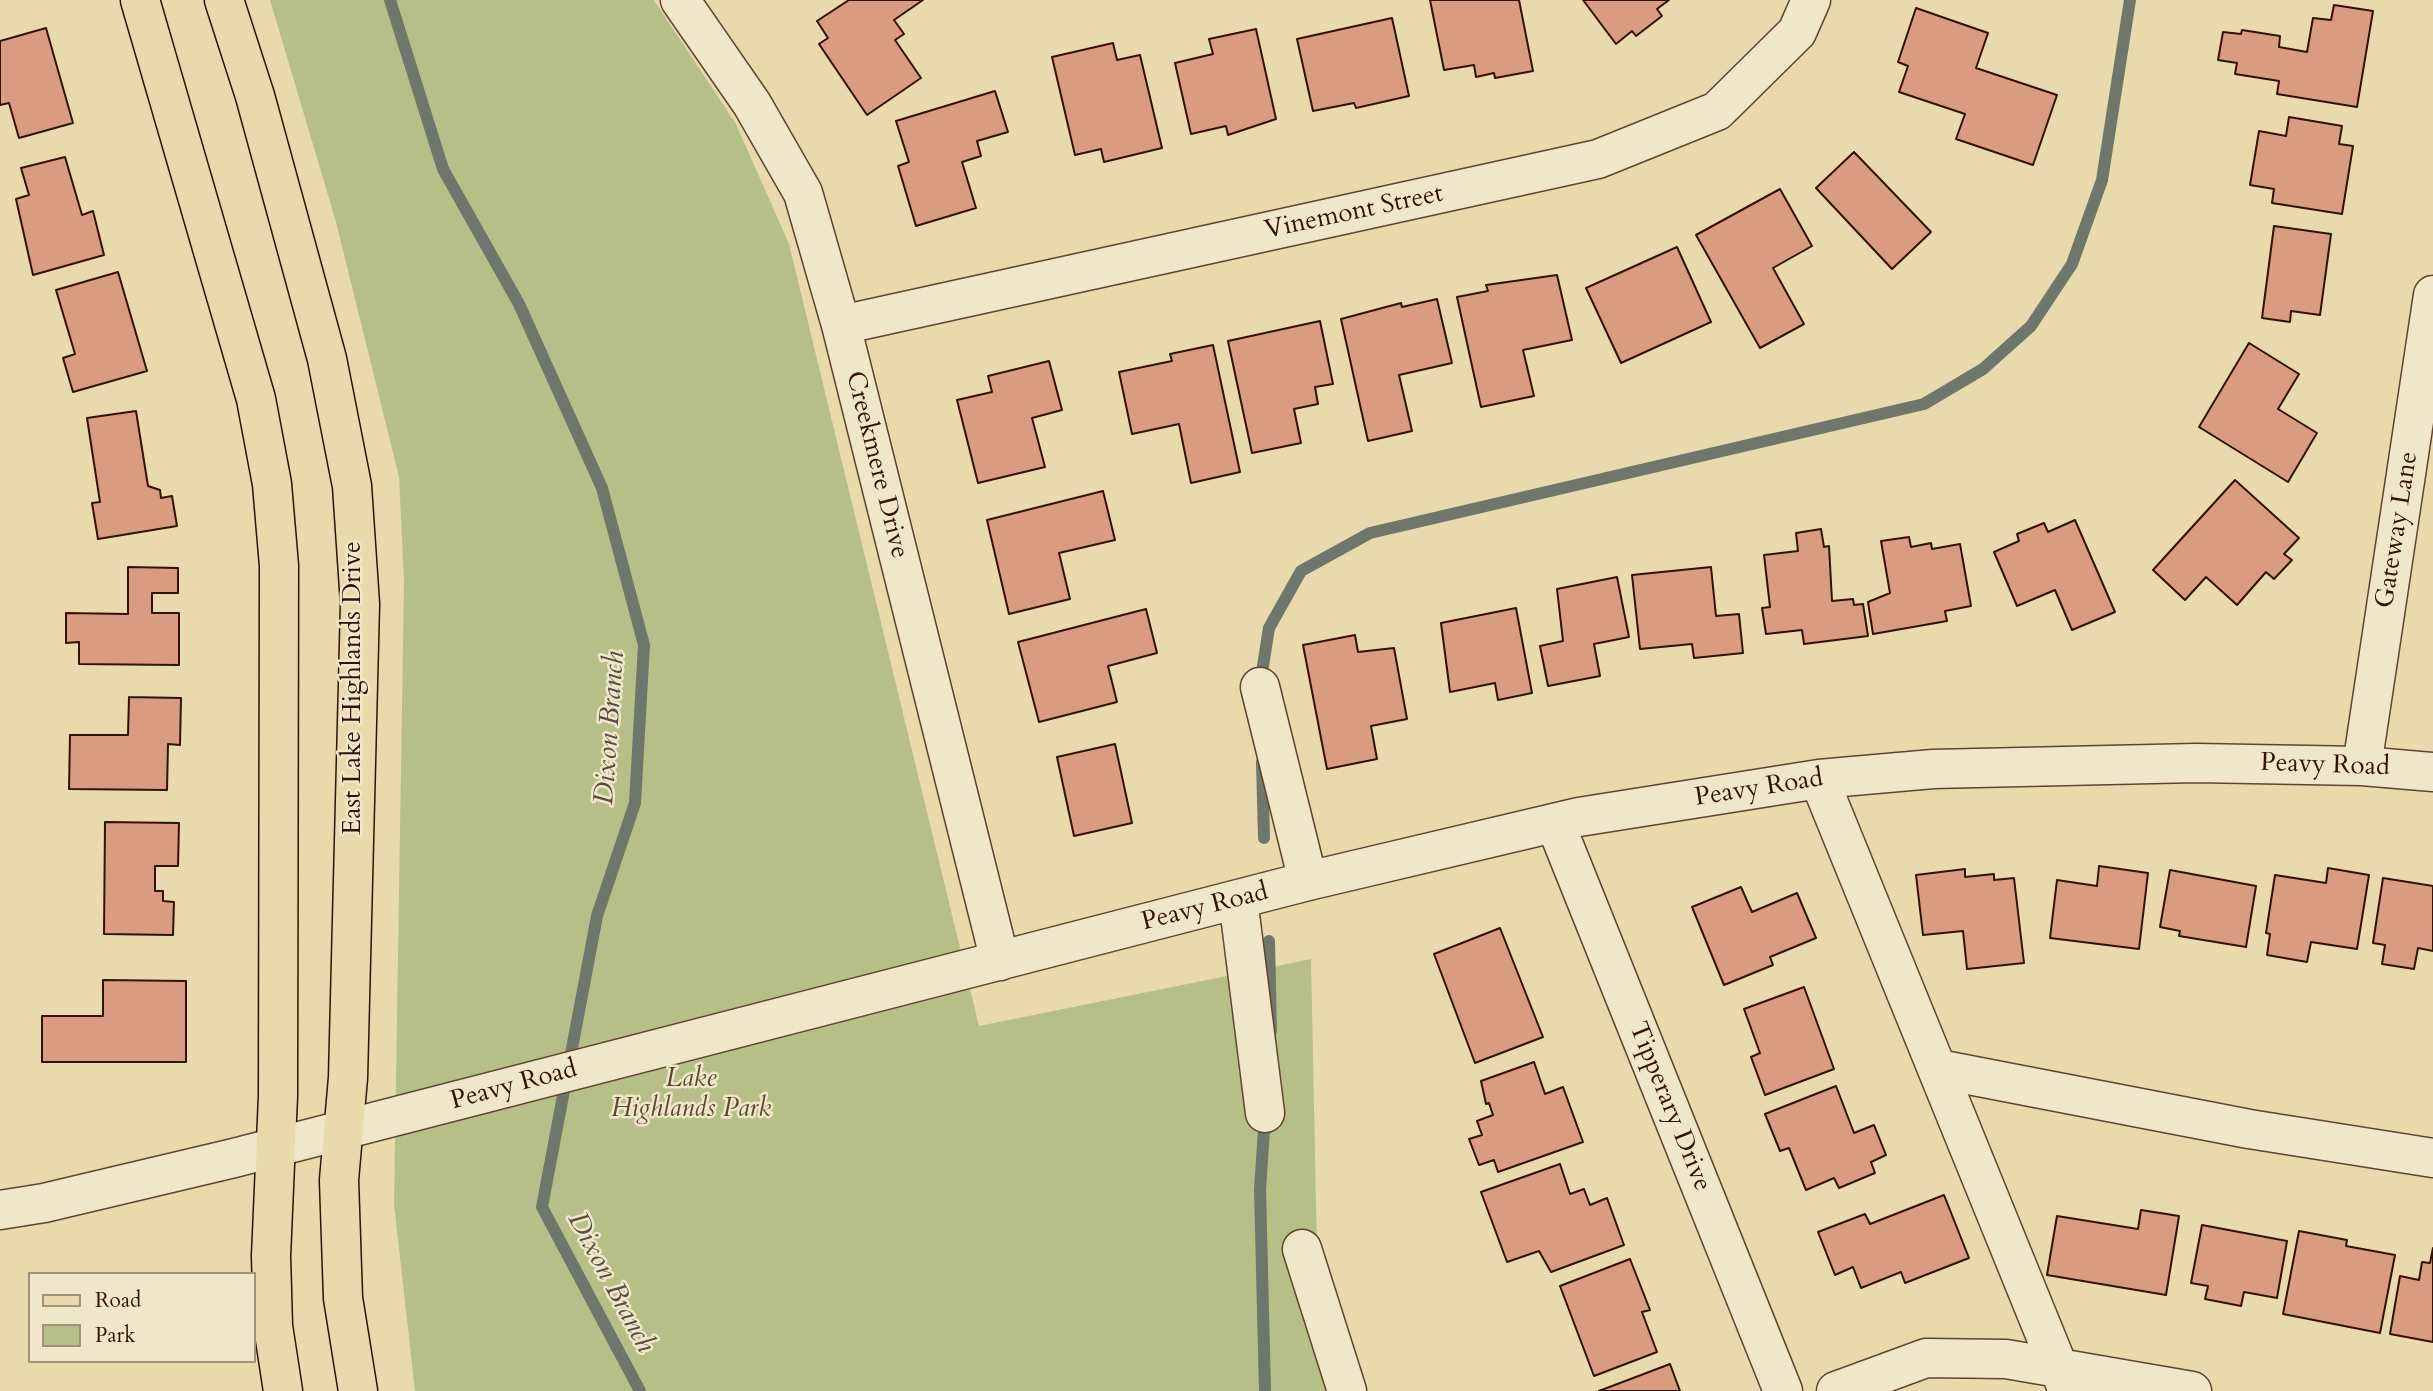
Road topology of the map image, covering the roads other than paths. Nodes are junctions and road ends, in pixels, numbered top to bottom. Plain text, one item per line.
1 (141, 0) edge
2 (224, 0) edge
3 (680, 0) edge
4 (1811, 0) edge
5 (2433, 295) edge
6 (841, 325) junction
7 (2429, 354) edge
8 (1260, 687) dead end
9 (2362, 766) junction
10 (2433, 772) edge
11 (1819, 779) junction
12 (1555, 823) junction
13 (1307, 881) junction
14 (1238, 899) junction
15 (1000, 961) junction
16 (1938, 1069) junction
17 (1265, 1113) dead end
18 (343, 1129) junction
19 (275, 1144) junction
20 (2433, 1158) edge
21 (0, 1210) edge
22 (1302, 1249) dead end
23 (2064, 1380) edge
24 (282, 1391) edge
25 (358, 1391) edge
26 (1347, 1391) edge
27 (1783, 1391) edge
28 (1836, 1391) edge
29 (2192, 1391) edge

1 - 19 main road
2 - 18 main road, East Lake Highlands Drive
3 - 6 street, Creekmere Drive
4 - 6 street, Vinemont Street
5 - 7 street, Gateway Lane
6 - 15 street, Creekmere Drive
7 - 9 street, Gateway Lane
8 - 13 street
9 - 10 street, Peavy Road
9 - 11 street, Peavy Road
11 - 12 street, Peavy Road
11 - 16 street
12 - 13 street, Peavy Road
12 - 27 street, Tipperary Drive
13 - 14 street, Peavy Road
14 - 15 street, Peavy Road
14 - 17 street
15 - 18 street, Peavy Road
16 - 20 street
16 - 23 street
18 - 19 street, Peavy Road
18 - 25 main road, East Lake Highlands Drive
19 - 21 street, Peavy Road
19 - 24 main road
22 - 26 street
23 - 28 street
23 - 29 street

